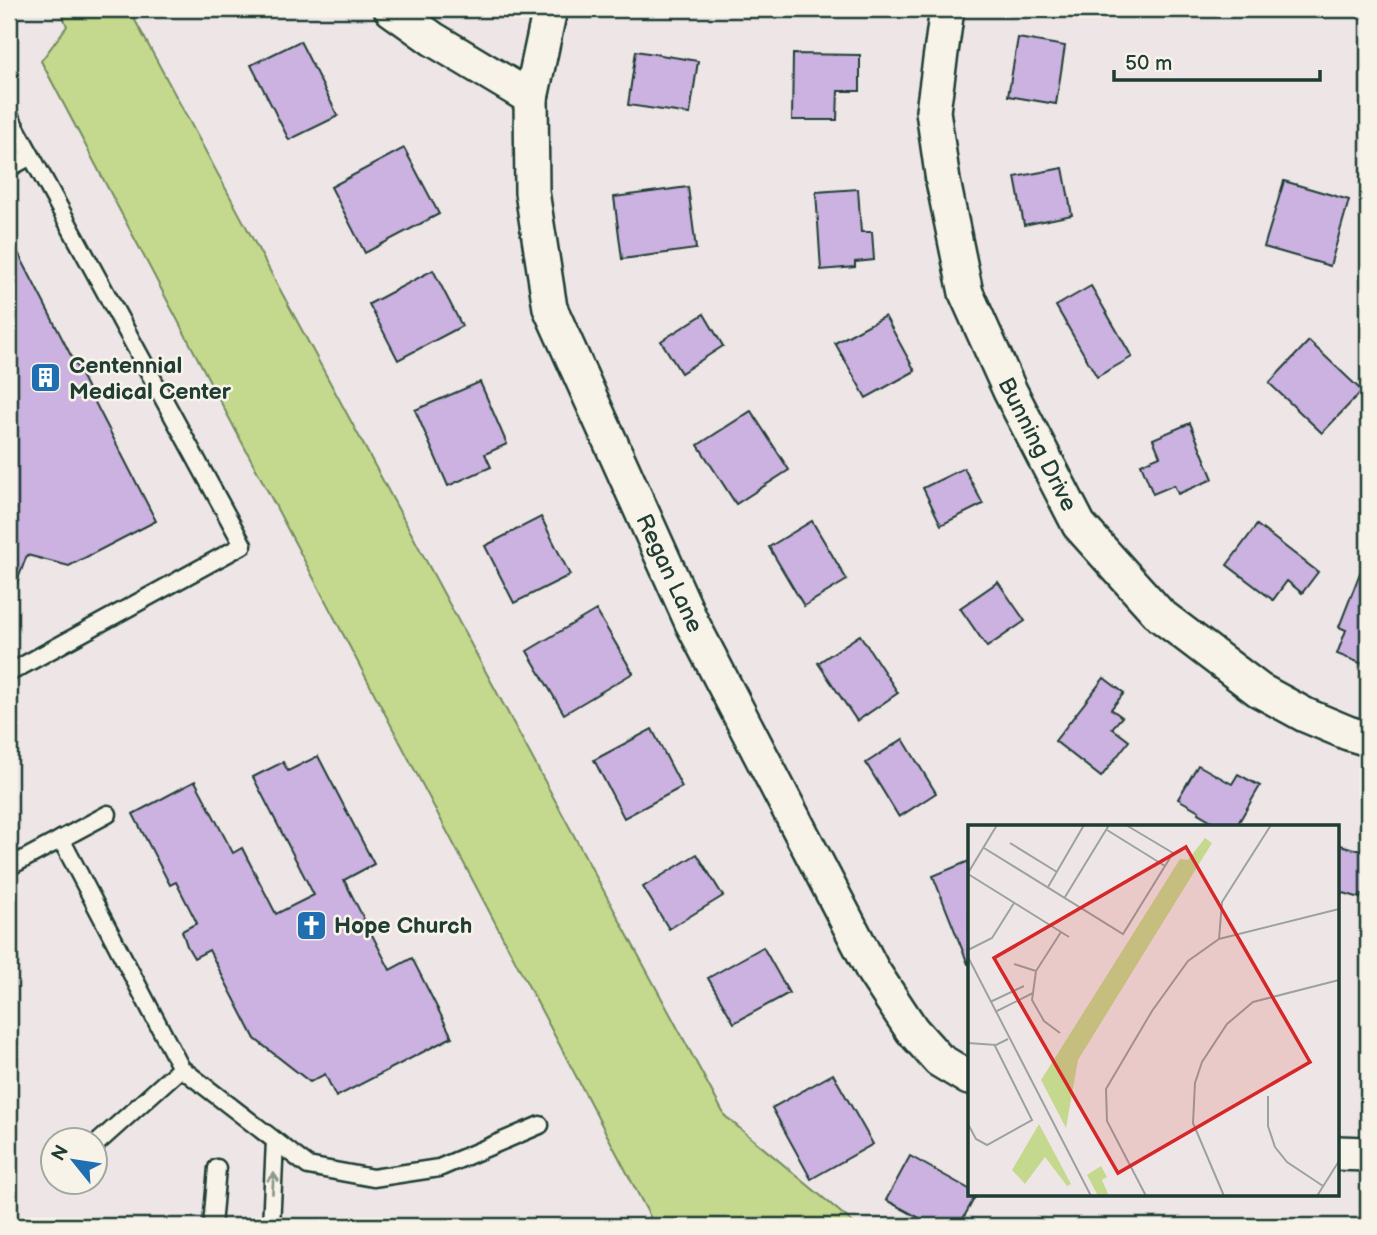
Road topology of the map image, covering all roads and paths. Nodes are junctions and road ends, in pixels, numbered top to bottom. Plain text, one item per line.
1 (391, 9) edge
2 (550, 9) edge
3 (947, 9) edge
4 (531, 98) junction
5 (9, 115) edge
6 (31, 156) junction
7 (9, 168) edge
8 (9, 673) edge
9 (1368, 739) edge
10 (108, 814) dead end
11 (61, 839) junction
12 (9, 867) edge
13 (181, 1068) junction
14 (968, 1077) edge
15 (540, 1125) dead end
16 (108, 1133) edge
17 (275, 1140) junction
18 (1338, 1153) edge
19 (1368, 1154) edge
20 (217, 1168) dead end
21 (212, 1226) edge
22 (271, 1226) edge

1 - 4 street
2 - 4 street, Regan Lane
3 - 9 street, Bunning Drive
4 - 14 street, Regan Lane
5 - 6 lane
6 - 7 lane
6 - 8 lane
10 - 11 lane
11 - 12 lane
11 - 13 lane
13 - 16 lane
13 - 17 lane
15 - 17 lane
22 -> 17 lane
18 - 19 street
20 - 21 lane

